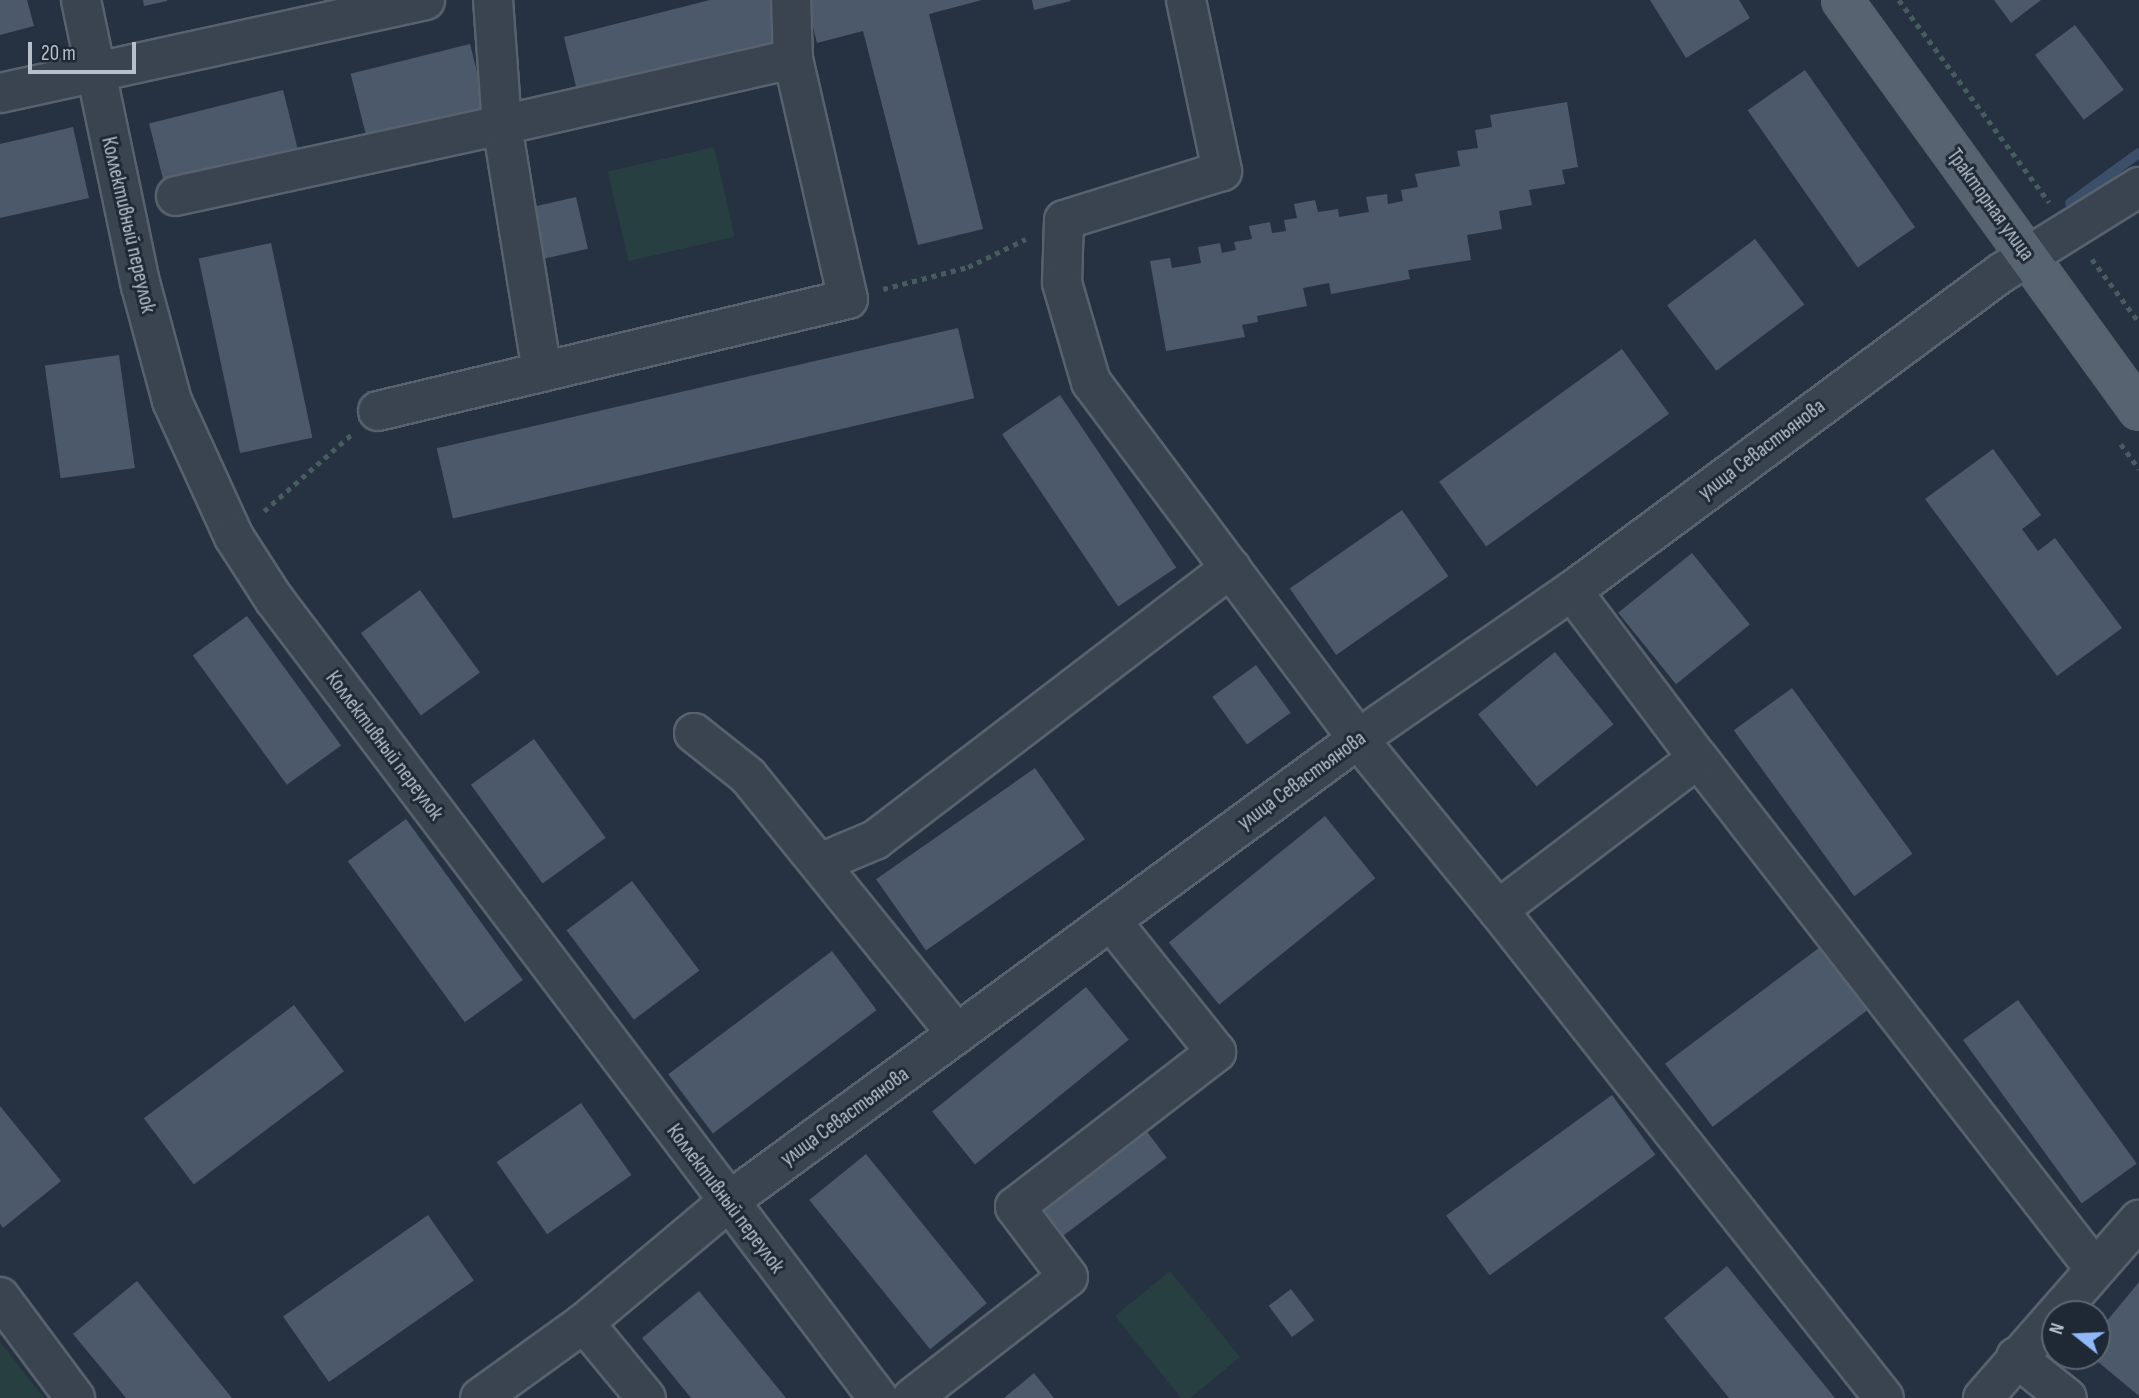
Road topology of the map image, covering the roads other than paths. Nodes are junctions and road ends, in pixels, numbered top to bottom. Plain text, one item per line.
1 (80, 0) edge
2 (425, 0) edge
3 (494, 0) edge
4 (791, 0) edge
5 (1186, 0) edge
6 (1842, 0) edge
7 (793, 59) junction
8 (95, 70) junction
9 (0, 93) edge
10 (502, 125) junction
11 (2139, 187) edge
12 (176, 196) dead end
13 (2026, 255) junction
14 (542, 372) junction
15 (2139, 410) edge
16 (378, 411) road end
17 (1231, 568) junction
18 (1572, 591) junction
19 (694, 733) dead end
20 (1358, 739) junction
21 (1698, 758) junction
22 (820, 863) junction
23 (1498, 911) junction
24 (1111, 921) junction
25 (957, 1034) junction
26 (727, 1202) junction
27 (2139, 1220) edge
28 (2095, 1269) junction
29 (0, 1297) edge
30 (584, 1323) junction
31 (2016, 1357) junction
32 (75, 1398) edge
33 (480, 1398) edge
34 (646, 1398) edge
35 (878, 1398) edge
36 (912, 1398) edge
37 (1884, 1398) edge
38 (1983, 1398) edge
39 (2067, 1398) edge

1 - 8 street, Коллективный переулок
2 - 8 street
3 - 10 street
4 - 7 street
5 - 17 street
6 - 13 main road, Тракторная улица
7 - 10 street
7 - 14 street
8 - 9 street
8 - 26 street, Коллективный переулок
10 - 12 street
10 - 14 street
11 - 13 street, улица Севастьянова
13 - 15 main road, Тракторная улица
13 - 18 street, улица Севастьянова
14 - 16 street
17 - 20 street
17 - 22 street
18 - 20 street, улица Севастьянова
18 - 21 street
19 - 22 street
20 - 23 street
20 - 24 street, улица Севастьянова
21 - 23 street
21 - 28 street
22 - 25 street
23 - 37 street
24 - 25 street, улица Севастьянова
24 - 36 street
25 - 26 street, улица Севастьянова
26 - 30 street, улица Севастьянова
26 - 35 street, Коллективный переулок
27 - 28 street
28 - 31 street
29 - 32 street
30 - 33 street, улица Севастьянова
30 - 34 street
31 - 38 street
31 - 39 street

